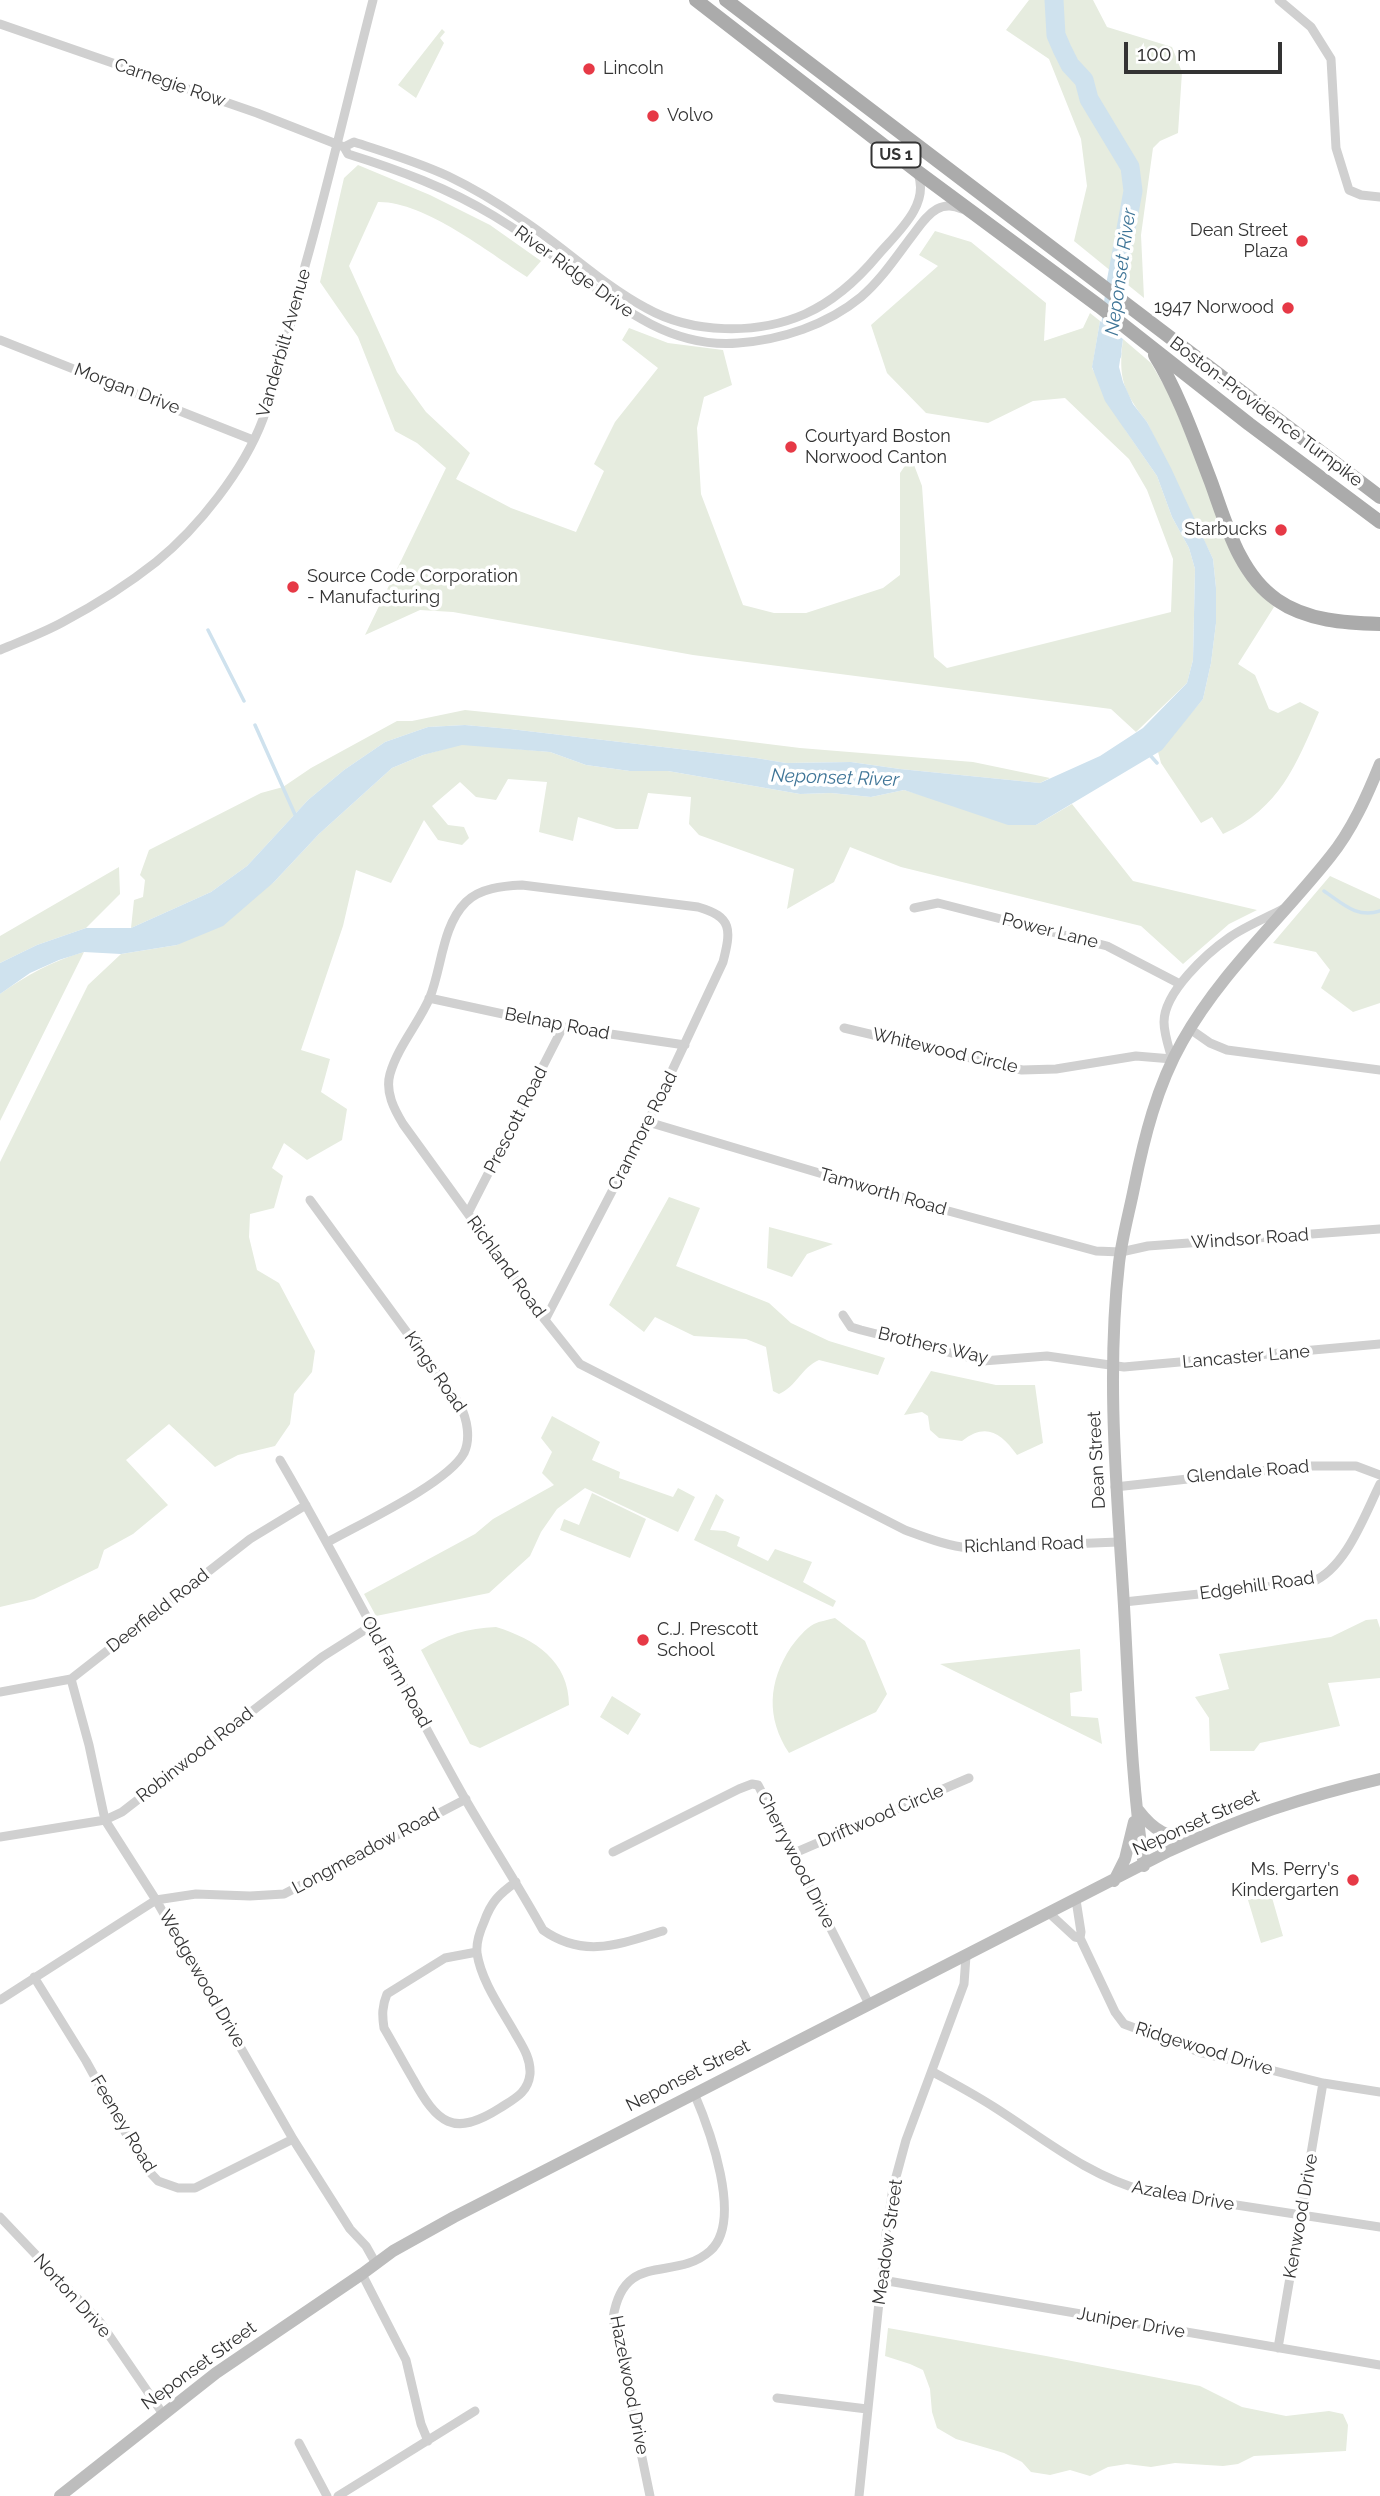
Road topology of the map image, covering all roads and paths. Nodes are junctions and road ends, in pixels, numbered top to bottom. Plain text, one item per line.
1 (373, 0) edge
2 (696, 0) edge
3 (726, 0) edge
4 (1279, 0) edge
5 (0, 24) edge
6 (341, 146) junction
7 (918, 172) junction
8 (1380, 197) edge
9 (976, 216) junction
10 (0, 340) edge
11 (1150, 348) junction
12 (253, 440) junction
13 (1354, 478) junction
14 (1380, 479) edge
15 (1380, 497) edge
16 (1380, 522) edge
17 (1380, 624) edge
18 (0, 650) edge
19 (1380, 764) edge
20 (1287, 907) junction
21 (914, 908) dead end
22 (728, 936) joint
23 (1180, 984) junction
24 (429, 998) junction
25 (563, 1027) junction
26 (844, 1028) dead end
27 (1190, 1029) junction
28 (685, 1045) junction
29 (1172, 1059) junction
30 (1380, 1070) edge
31 (648, 1122) junction
32 (310, 1200) dead end
33 (468, 1213) junction
34 (1380, 1229) edge
35 (1121, 1252) junction
36 (843, 1315) dead end
37 (545, 1320) junction
38 (1380, 1344) edge
39 (1112, 1365) junction
40 (280, 1460) dead end
41 (1380, 1475) edge
42 (1380, 1484) edge
43 (1115, 1487) junction
44 (306, 1505) junction
45 (328, 1542) junction
46 (1118, 1542) junction
47 (1124, 1602) junction
48 (370, 1626) junction
49 (71, 1679) junction
50 (0, 1692) edge
51 (969, 1778) dead end
52 (1380, 1779) edge
53 (466, 1799) junction
54 (1136, 1807) junction
55 (105, 1820) junction
56 (0, 1837) edge
57 (1199, 1838) junction
58 (613, 1852) dead end
59 (792, 1853) junction
60 (1144, 1866) junction
61 (1114, 1881) junction
62 (516, 1882) junction
63 (156, 1900) junction
64 (1076, 1900) junction
65 (1049, 1913) junction
66 (663, 1931) dead end
67 (1080, 1938) junction
68 (477, 1952) junction
69 (966, 1956) junction
70 (34, 1977) junction
71 (0, 2000) edge
72 (869, 2004) junction
73 (933, 2072) junction
74 (1323, 2084) junction
75 (1380, 2092) edge
76 (694, 2093) junction
77 (293, 2138) junction
78 (1302, 2216) junction
79 (0, 2217) edge
80 (1380, 2227) edge
81 (375, 2262) junction
82 (362, 2274) junction
83 (882, 2280) junction
84 (1278, 2348) junction
85 (1380, 2365) edge
86 (777, 2398) dead end
87 (867, 2409) junction
88 (475, 2411) dead end
89 (163, 2414) junction
90 (428, 2441) junction
91 (299, 2443) dead end
92 (61, 2496) edge
93 (327, 2496) edge
94 (338, 2496) edge
95 (650, 2496) edge
96 (859, 2496) edge

1 - 6 street, Vanderbilt Avenue
2 - 7 main road, Boston-Providence Turnpike / US 1
3 - 13 main road, Boston-Providence Turnpike / US 1
4 - 8 street
5 - 6 street, Carnegie Row
6 - 7 street, River Ridge Drive
6 - 9 street, River Ridge Drive
6 - 12 street, Vanderbilt Avenue
7 - 9 main road, Boston-Providence Turnpike / US 1
9 - 11 main road, Boston-Providence Turnpike / US 1
10 - 12 street, Morgan Drive
11 - 16 main road, Boston-Providence Turnpike / US 1
11 - 17 main road
12 - 18 street, Vanderbilt Avenue
13 - 14 main road
13 - 15 main road, Boston-Providence Turnpike / US 1
19 - 20 main road, Dean Street
20 - 23 street, Dean Street
20 - 27 main road, Dean Street
21 - 23 street, Power Lane
22 - 24 street, Richland Road
22 - 28 street, Cranmore Road
23 - 29 street, Dean Street
24 - 25 street, Belnap Road
24 - 33 street, Richland Road
25 - 28 street, Belnap Road
25 - 33 street, Prescott Road
26 - 29 street, Whitewood Circle
27 - 29 main road, Dean Street
27 - 30 street
28 - 31 street, Cranmore Road
29 - 35 main road, Dean Street
31 - 35 street, Tamworth Road
31 - 37 street, Cranmore Road
32 - 45 street, Kings Road
33 - 37 street, Richland Road
34 - 35 street, Windsor Road
35 - 39 main road, Dean Street
36 - 39 street, Brothers Way
37 - 46 street, Richland Road
38 - 39 street, Lancaster Lane
39 - 43 main road, Dean Street
40 - 44 street, Old Farm Road
41 - 43 street, Glendale Road
42 - 47 street, Edgehill Road
43 - 46 main road, Dean Street
44 - 45 street, Old Farm Road
44 - 49 street, Deerfield Road
45 - 48 street, Old Farm Road
46 - 47 main road, Dean Street
47 - 54 main road, Dean Street
48 - 53 street, Old Farm Road
48 - 55 street, Robinwood Road
49 - 50 street, Deerfield Road
49 - 55 street, Wedgewood Drive
51 - 59 street, Driftwood Circle
52 - 57 main road, Neponset Street
53 - 62 street, Old Farm Road
53 - 63 street, Longmeadow Road
54 - 57 main road
54 - 60 main road, Dean Street
54 - 61 main road
55 - 56 street, Robinwood Road
55 - 63 street, Wedgewood Drive
57 - 60 main road, Neponset Street
58 - 59 street, Cherrywood Drive
59 - 72 street, Cherrywood Drive
60 - 61 main road, Neponset Street
61 - 64 main road, Neponset Street
62 - 66 street, Old Farm Road
62 - 68 street
63 - 70 street, Longmeadow Road
63 - 77 street, Wedgewood Drive
64 - 65 main road, Neponset Street
64 - 67 street, Ridgewood Drive
65 - 67 street, Ridgewood Drive
65 - 69 main road, Neponset Street
67 - 74 street, Ridgewood Drive
68 - 68 street
69 - 72 main road, Neponset Street
69 - 73 street, Meadow Street
70 - 71 street, Longmeadow Road
70 - 77 street, Feeney Road
72 - 76 main road, Neponset Street
73 - 78 street, Azalea Drive
73 - 83 street, Meadow Street
74 - 75 street, Ridgewood Drive
74 - 78 street, Kenwood Drive
76 - 81 main road, Neponset Street
76 - 95 street, Hazelwood Drive
77 - 81 street, Wedgewood Drive
78 - 80 street, Azalea Drive
78 - 84 street, Kenwood Drive
79 - 89 street, Norton Drive
81 - 82 main road, Neponset Street
82 - 89 main road, Neponset Street
82 - 90 street
83 - 84 street, Juniper Drive
83 - 87 street, Meadow Street
84 - 85 street, Juniper Drive
86 - 87 street
87 - 96 street, Meadow Street
88 - 90 street
89 - 92 main road, Neponset Street
90 - 94 street
91 - 93 street

